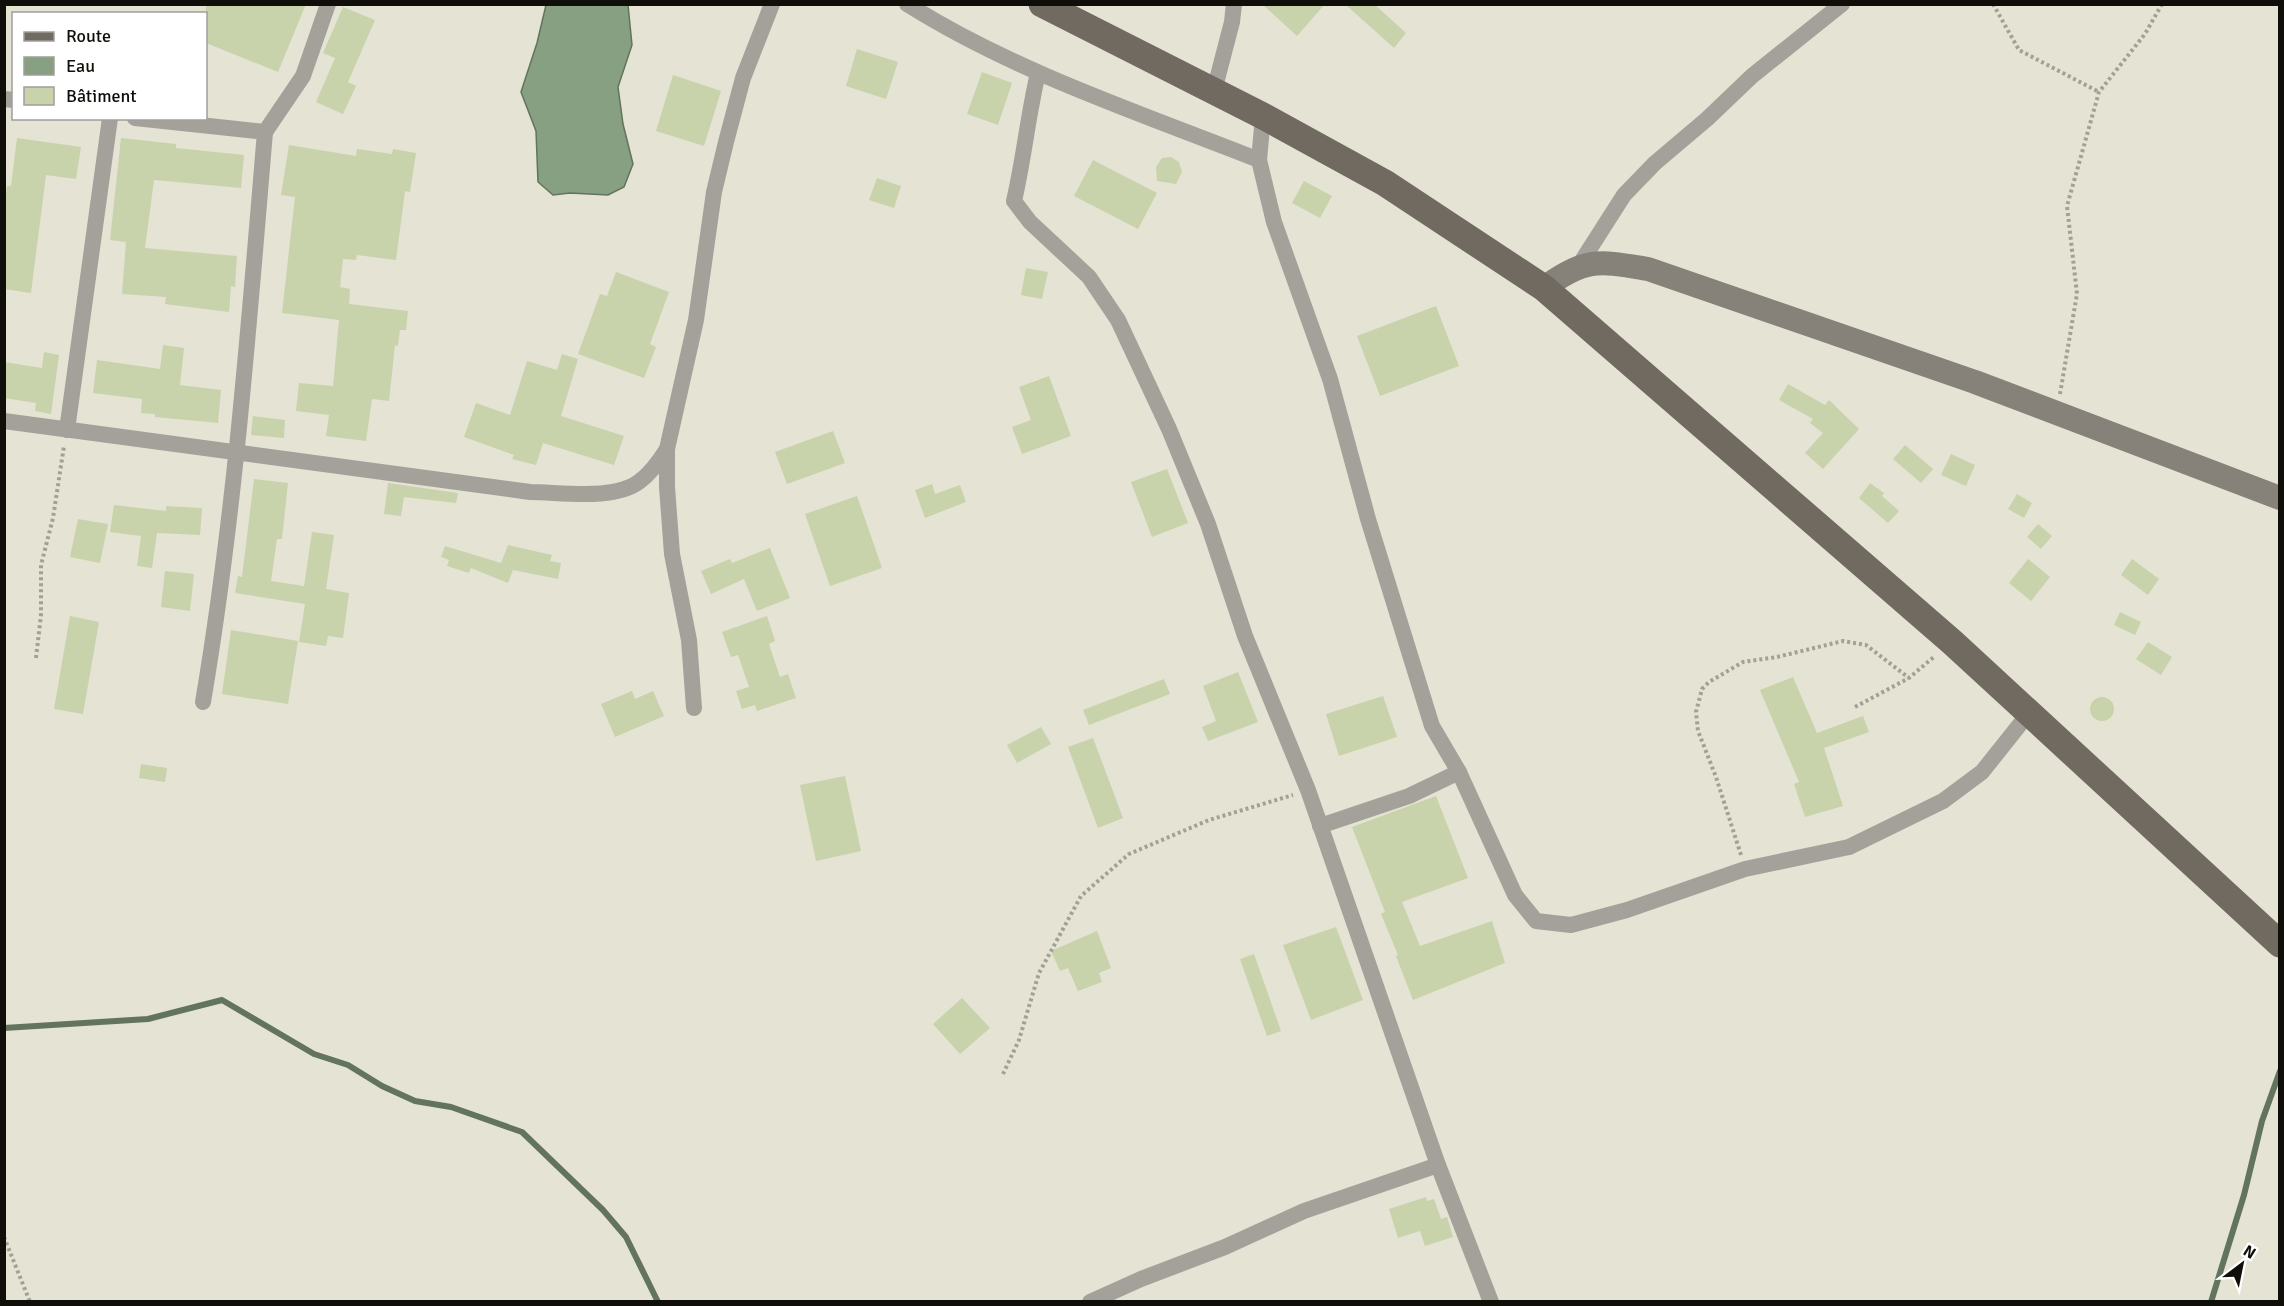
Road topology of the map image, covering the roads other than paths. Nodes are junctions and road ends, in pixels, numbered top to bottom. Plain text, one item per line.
1 (328, 4) edge
2 (772, 4) edge
3 (907, 4) edge
4 (1042, 4) edge
5 (1234, 4) edge
6 (1842, 4) edge
7 (1038, 73) junction
8 (1214, 91) junction
9 (1263, 116) junction
10 (110, 120) edge
11 (154, 120) edge
12 (266, 132) junction
13 (1259, 160) junction
14 (1578, 267) junction
15 (1544, 288) junction
16 (4, 421) edge
17 (67, 430) junction
18 (667, 449) junction
19 (237, 452) junction
20 (2280, 498) edge
21 (203, 702) dead end
22 (694, 708) dead end
23 (2029, 713) junction
24 (1459, 772) junction
25 (1320, 826) junction
26 (2280, 944) edge
27 (1438, 1165) junction
28 (1090, 1302) edge
29 (1491, 1302) edge

1 - 12 street
2 - 18 street
3 - 7 street
4 - 8 main road
5 - 8 street
6 - 14 street
7 - 13 street
7 - 25 street
8 - 9 main road
9 - 13 street
9 - 15 main road
10 - 17 street
11 - 12 street
12 - 19 street
13 - 24 street
14 - 15 street
14 - 20 street
15 - 23 main road
16 - 17 street
17 - 19 street
18 - 19 street
18 - 22 street
19 - 21 street
23 - 24 street
23 - 26 main road
24 - 25 street
25 - 27 street
27 - 28 street
27 - 29 street

